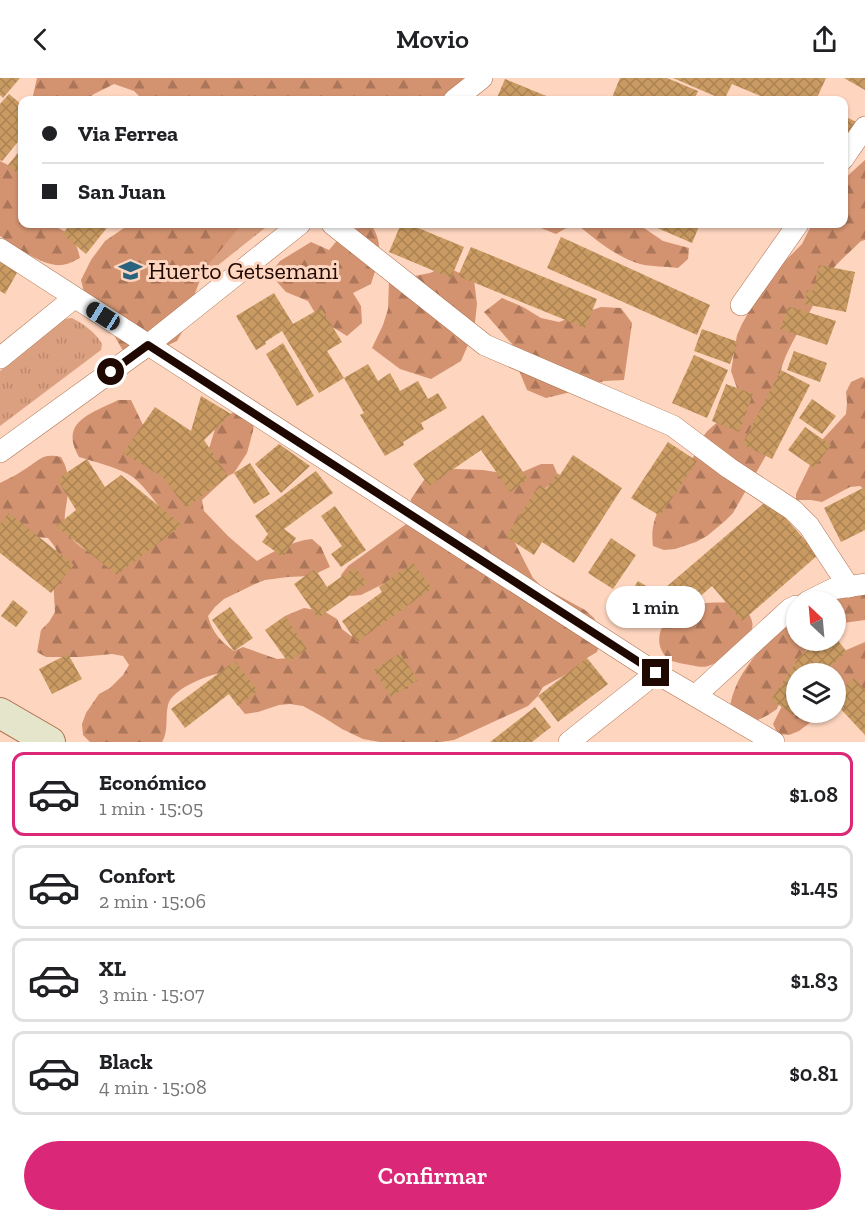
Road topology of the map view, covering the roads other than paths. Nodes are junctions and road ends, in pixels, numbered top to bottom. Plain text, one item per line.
1 (482, 78) edge
2 (459, 96) edge
3 (865, 127) edge
4 (848, 152) edge
5 (295, 228) edge
6 (337, 228) edge
7 (795, 228) edge
8 (0, 249) edge
9 (75, 298) junction
10 (741, 305) dead end
11 (148, 345) junction
12 (0, 358) edge
13 (0, 452) edge
14 (857, 585) edge
15 (831, 591) edge
16 (786, 613) edge
17 (656, 673) junction
18 (696, 695) junction
19 (0, 713) edge
20 (50, 742) edge
21 (569, 742) edge
22 (774, 742) edge

1 - 2 street
3 - 4 street
5 - 11 street
6 - 14 street
7 - 10 street
8 - 9 street
9 - 11 street
9 - 12 street
11 - 13 street
11 - 17 street
14 - 15 street
16 - 18 street
17 - 18 street
17 - 21 street
18 - 22 street
19 - 20 street

